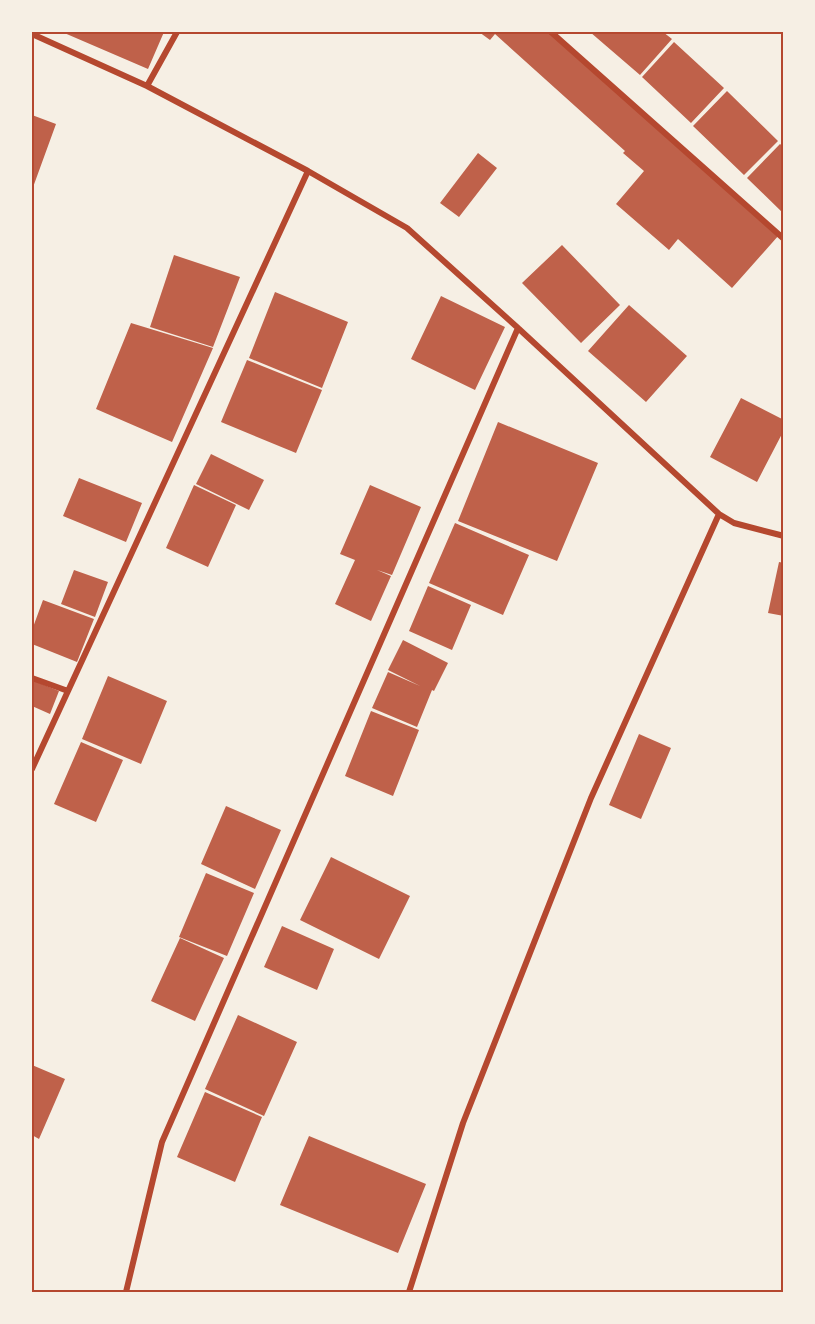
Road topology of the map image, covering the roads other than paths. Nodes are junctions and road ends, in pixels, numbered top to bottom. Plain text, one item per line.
1 (177, 32) edge
2 (551, 32) edge
3 (32, 34) edge
4 (147, 86) junction
5 (308, 171) junction
6 (783, 239) edge
7 (518, 328) junction
8 (719, 514) junction
9 (783, 536) edge
10 (32, 678) edge
11 (68, 691) junction
12 (32, 769) edge
13 (126, 1293) edge
14 (410, 1293) edge

1 - 4 street
2 - 6 street
3 - 4 street
4 - 5 street
5 - 7 street
5 - 11 street
7 - 8 street
7 - 13 street
8 - 9 street
8 - 14 street
10 - 11 street
11 - 12 street

